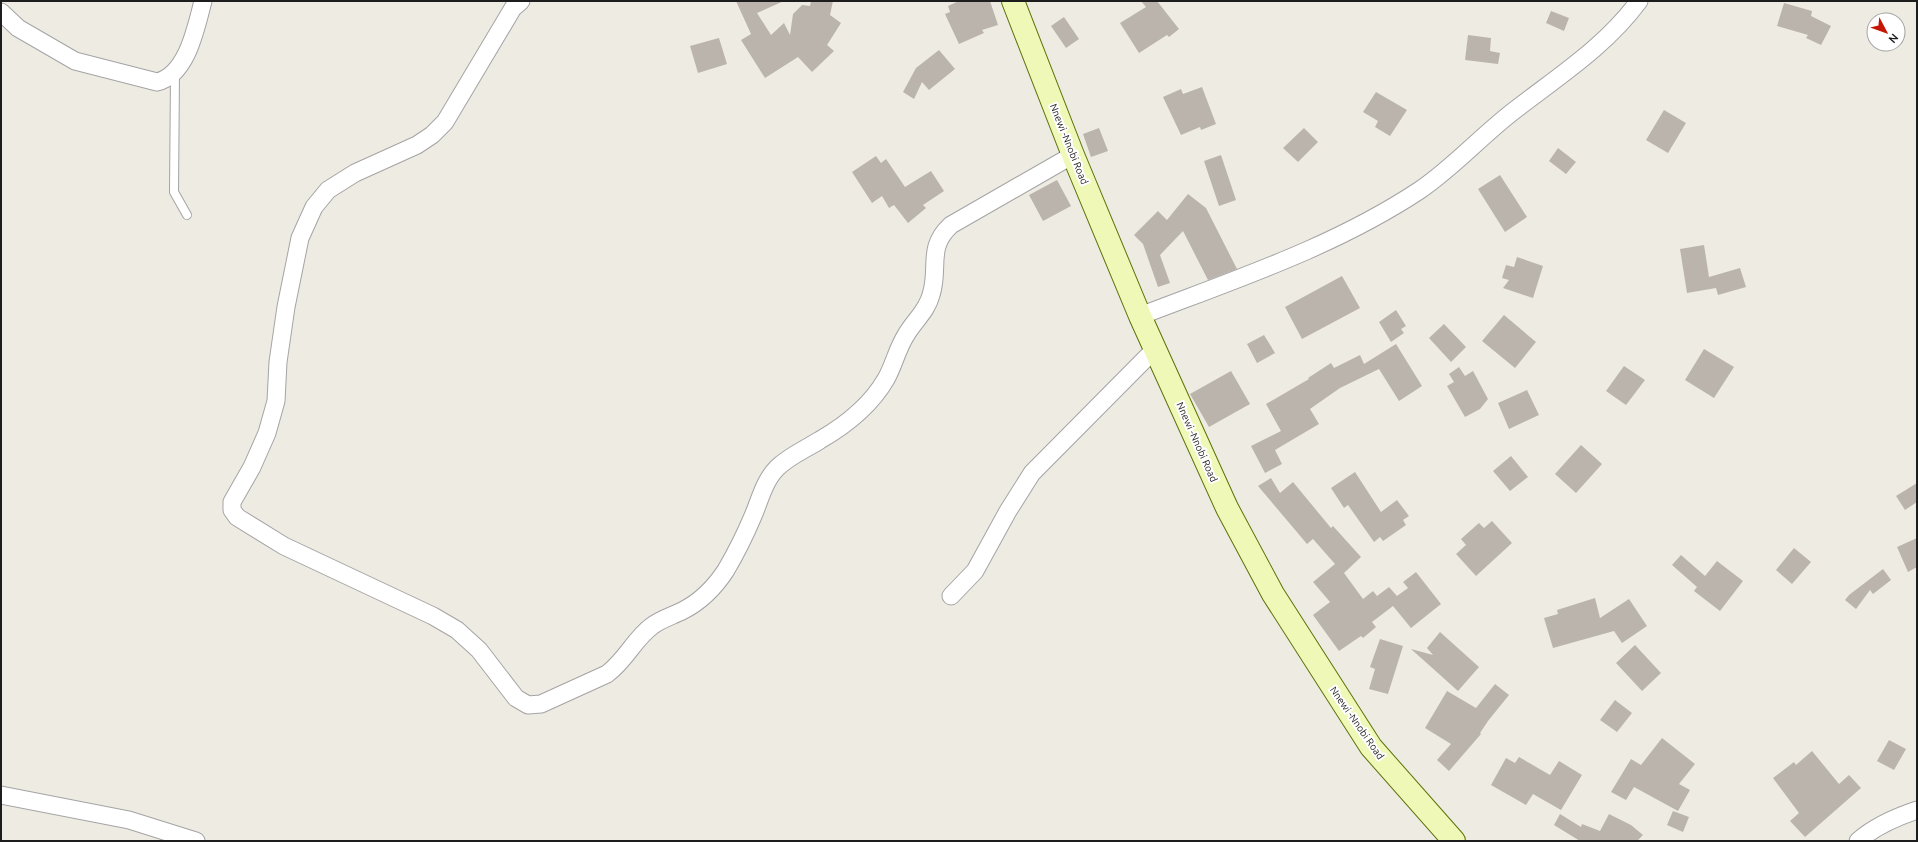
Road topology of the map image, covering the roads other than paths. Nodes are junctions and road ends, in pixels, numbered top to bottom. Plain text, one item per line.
1 (203, 1) edge
2 (521, 1) edge
3 (1013, 1) edge
4 (1639, 1) edge
5 (1, 12) edge
6 (175, 73) junction
7 (1073, 155) junction
8 (187, 215) dead end
9 (1140, 316) junction
10 (1155, 349) junction
11 (951, 596) dead end
12 (1, 795) edge
13 (1917, 810) edge
14 (196, 841) edge
15 (1454, 841) edge
16 (1858, 841) edge

1 - 6 street
2 - 7 street
3 - 7 main road, Nnewi -Nnobi Road
4 - 9 street
5 - 6 street
6 - 8 lane
7 - 9 main road, Nnewi -Nnobi Road
9 - 10 main road, Nnewi -Nnobi Road
10 - 11 street
10 - 15 main road, Nnewi -Nnobi Road
12 - 14 street
13 - 16 street

